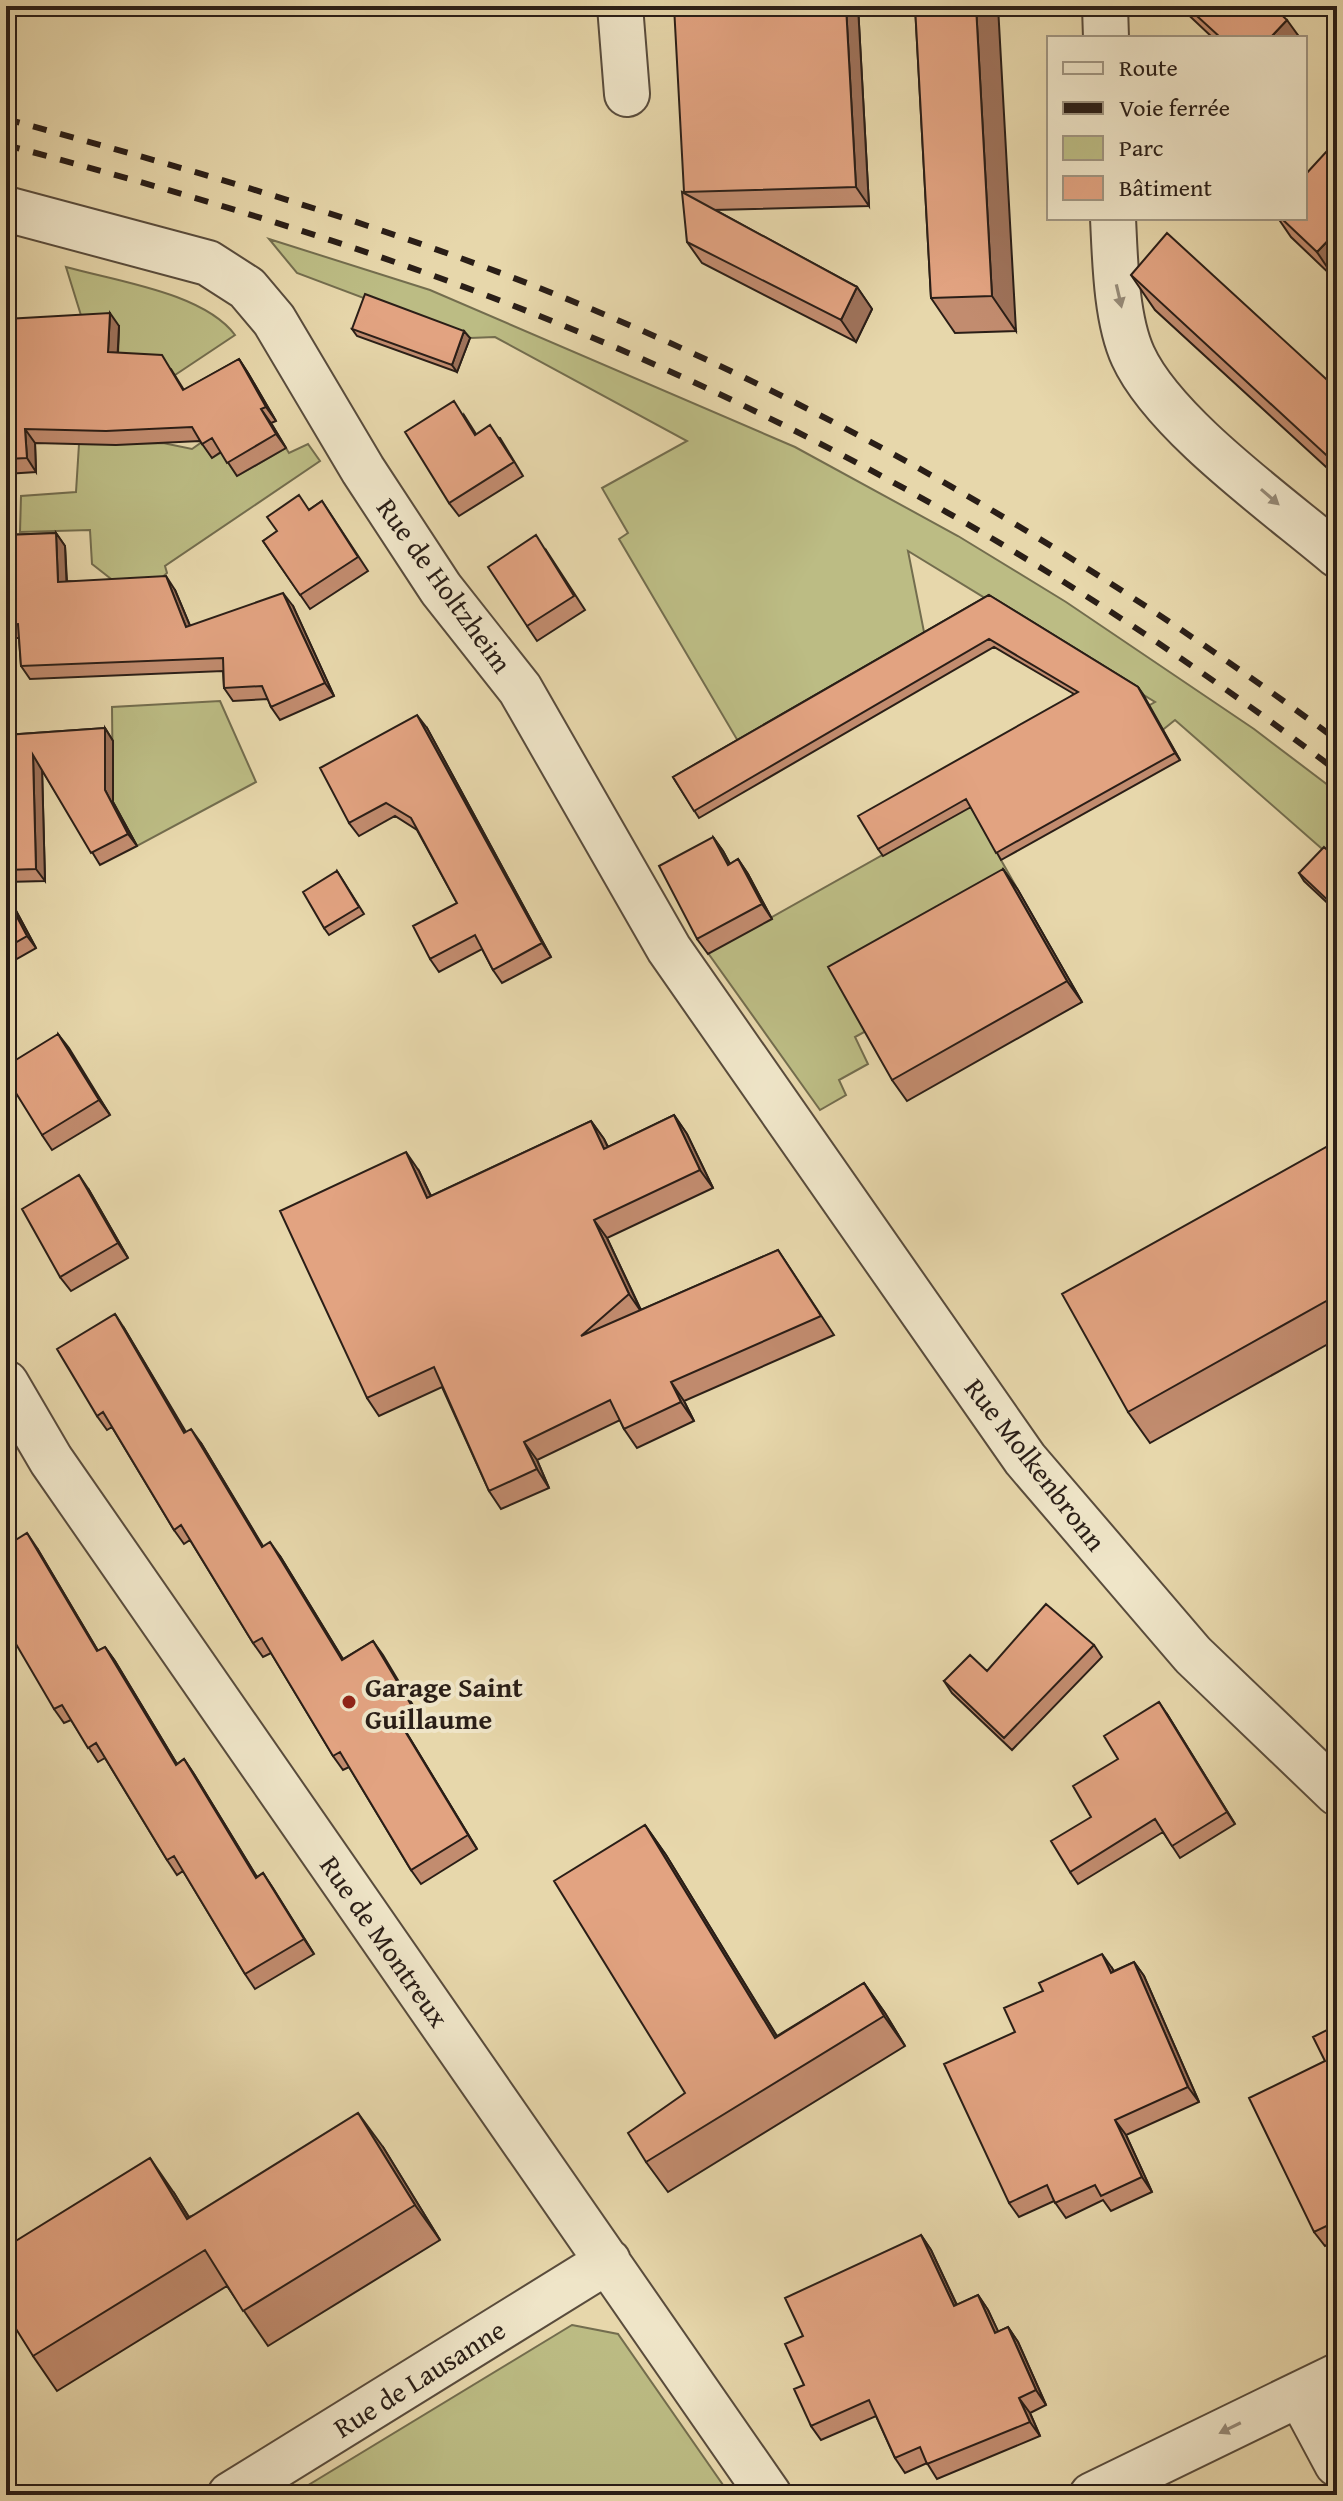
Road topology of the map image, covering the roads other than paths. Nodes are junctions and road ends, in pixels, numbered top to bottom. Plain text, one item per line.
1 (620, 6) edge
2 (1105, 6) edge
3 (1106, 36) edge
4 (627, 94) dead end
5 (6, 209) edge
6 (1113, 220) edge
7 (1337, 555) edge
8 (774, 1102) joint
9 (6, 1383) edge
10 (1337, 1793) edge
11 (608, 2261) junction
12 (1318, 2386) edge
13 (1337, 2464) edge
14 (230, 2495) edge
15 (769, 2495) edge
16 (1092, 2495) edge

1 - 4 street
2 - 3 street
5 - 8 street, Rue de Holtzheim
6 -> 7 street
8 - 10 street, Rue Molkenbronn
9 - 11 street, Rue de Montreux
11 - 14 street, Rue de Lausanne
11 - 15 street, Rue de Montreux
12 - 13 street
12 -> 16 street

